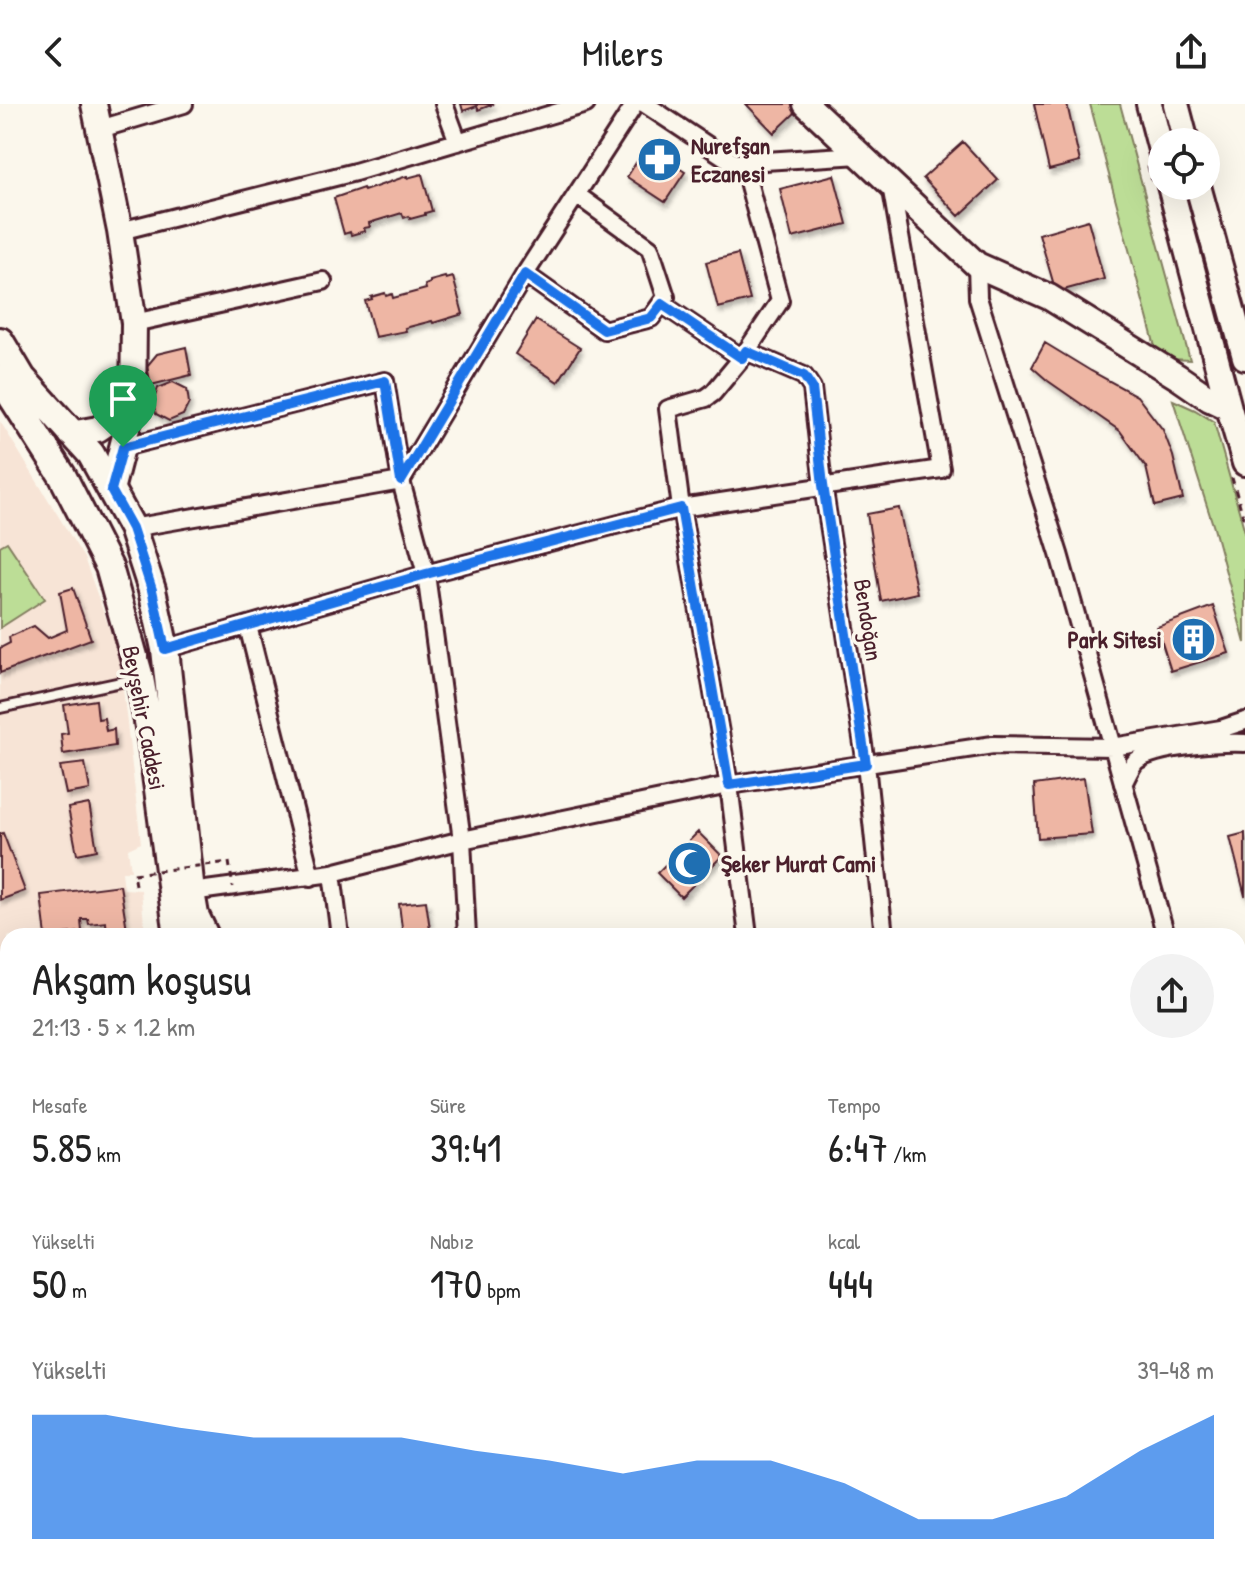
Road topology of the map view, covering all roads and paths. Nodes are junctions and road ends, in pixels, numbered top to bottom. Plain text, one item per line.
1 (94, 104) edge
2 (184, 104) edge
3 (444, 104) edge
4 (586, 104) edge
5 (806, 104) edge
6 (1149, 104) edge
7 (1176, 104) edge
8 (635, 105) edge
9 (1155, 128) edge
10 (1182, 128) edge
11 (100, 129) junction
12 (458, 142) junction
13 (860, 155) junction
14 (734, 163) junction
15 (891, 183) junction
16 (577, 195) junction
17 (1174, 200) edge
18 (1202, 200) edge
19 (120, 231) junction
20 (977, 265) junction
21 (525, 274) junction
22 (323, 281) dead end
23 (662, 304) junction
24 (134, 323) junction
25 (0, 341) edge
26 (744, 354) junction
27 (1245, 357) edge
28 (0, 378) edge
29 (133, 405) junction
30 (1229, 408) junction
31 (71, 434) junction
32 (123, 447) junction
33 (91, 454) junction
34 (1245, 463) edge
35 (62, 475) junction
36 (401, 481) junction
37 (823, 485) junction
38 (111, 490) junction
39 (79, 508) junction
40 (681, 508) junction
41 (132, 528) junction
42 (426, 574) junction
43 (248, 626) junction
44 (165, 649) junction
45 (140, 678) junction
46 (0, 708) edge
47 (1245, 721) edge
48 (1140, 742) junction
49 (1245, 743) edge
50 (1113, 747) junction
51 (866, 764) junction
52 (1123, 784) junction
53 (729, 785) junction
54 (462, 840) junction
55 (332, 873) junction
56 (311, 877) junction
57 (135, 885) dead end
58 (233, 887) junction
59 (197, 920) edge
60 (177, 928) edge
61 (339, 928) edge
62 (467, 928) edge
63 (747, 928) edge
64 (883, 928) edge
65 (1164, 928) edge

1 - 11 street
2 - 11 street
3 - 12 street
4 - 12 street
5 - 13 street
6 - 9 street
7 - 10 street
8 - 14 street
8 - 16 street
11 - 19 street
12 - 19 street
13 - 14 street
13 - 15 street
14 - 26 street
15 - 20 street
15 - 37 street
16 - 21 street
16 - 23 street
17 - 30 street
18 - 27 street
19 - 24 street
20 - 30 street
20 - 50 street
21 - 23 street
21 - 36 street
22 - 24 street
23 - 26 street, Bendoğan
24 - 29 street
25 - 31 main road
26 - 37 street, Bendoğan
26 - 40 street
28 - 35 main road
29 - 31 street
29 - 32 street
29 - 33 street
30 - 34 street
31 - 33 main road
32 - 36 street
32 - 38 street
33 - 35 main road
33 - 38 main road
35 - 39 main road, Beyşehir Caddesi
36 - 41 street
36 - 42 street
37 - 40 street
37 - 51 street, Bendoğan
38 - 39 main road
38 - 41 main road
39 - 45 main road, Beyşehir Caddesi
40 - 42 street
40 - 53 street
41 - 44 main road
42 - 43 street
42 - 54 street
43 - 44 street
43 - 56 street
44 - 59 main road
45 - 46 lane
45 - 60 main road, Beyşehir Caddesi
47 - 48 street
48 - 50 street
48 - 52 street
49 - 52 street
50 - 51 street
50 - 52 street
51 - 53 street
51 - 64 street, Bendoğan
52 - 65 street
53 - 54 street
53 - 63 street
54 - 55 street
54 - 62 street
55 - 56 street
55 - 61 street
56 - 58 street
57 - 58 path, bridge
58 - 59 street

